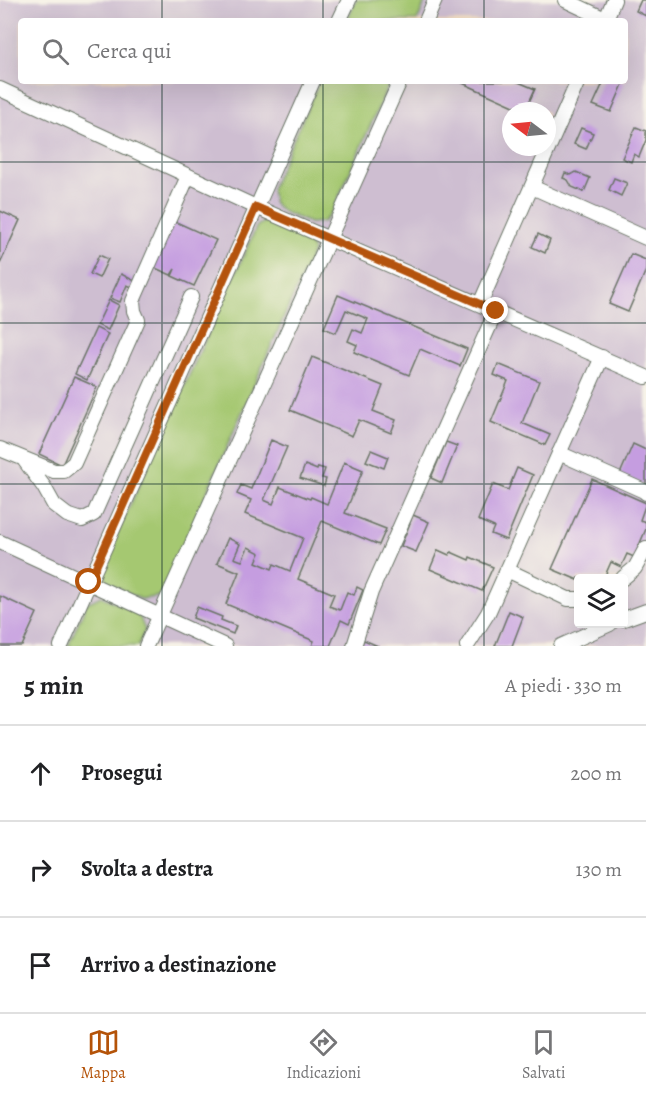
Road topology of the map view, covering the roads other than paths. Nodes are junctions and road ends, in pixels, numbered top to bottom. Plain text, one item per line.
1 (349, 0) edge
2 (435, 0) edge
3 (566, 0) edge
4 (614, 0) edge
5 (340, 18) edge
6 (427, 18) edge
7 (601, 18) edge
8 (606, 18) edge
9 (312, 84) edge
10 (399, 84) edge
11 (577, 84) edge
12 (0, 89) edge
13 (188, 176) junction
14 (532, 187) junction
15 (256, 207) junction
16 (646, 238) edge
17 (330, 239) junction
18 (192, 297) dead end
19 (480, 304) junction
20 (496, 311) junction
21 (602, 357) junction
22 (646, 376) edge
23 (0, 449) edge
24 (559, 453) junction
25 (24, 459) junction
26 (646, 493) edge
27 (0, 542) edge
28 (646, 548) edge
29 (507, 570) junction
30 (628, 574) edge
31 (89, 582) junction
32 (574, 598) edge
33 (646, 612) edge
34 (160, 616) junction
35 (628, 618) edge
36 (601, 628) edge
37 (61, 646) edge
38 (146, 646) edge
39 (225, 646) edge
40 (354, 646) edge
41 (467, 646) edge
42 (561, 646) edge

1 - 5 lane
2 - 6 lane
3 - 7 lane
4 - 8 lane
9 - 15 lane
10 - 17 lane
11 - 14 lane
12 - 13 lane
13 - 15 lane
13 - 25 lane
14 - 16 lane
14 - 19 lane
15 - 17 lane
15 - 31 lane
17 - 19 lane
17 - 34 lane
18 - 25 lane
19 - 20 lane
20 - 21 lane
20 - 40 lane
21 - 22 lane
21 - 24 lane
23 - 25 lane
24 - 26 lane
24 - 29 lane
27 - 31 lane
28 - 30 lane
29 - 32 lane
29 - 41 lane
31 - 34 lane
31 - 37 lane
33 - 35 lane
34 - 38 lane
34 - 39 lane
36 - 42 lane

